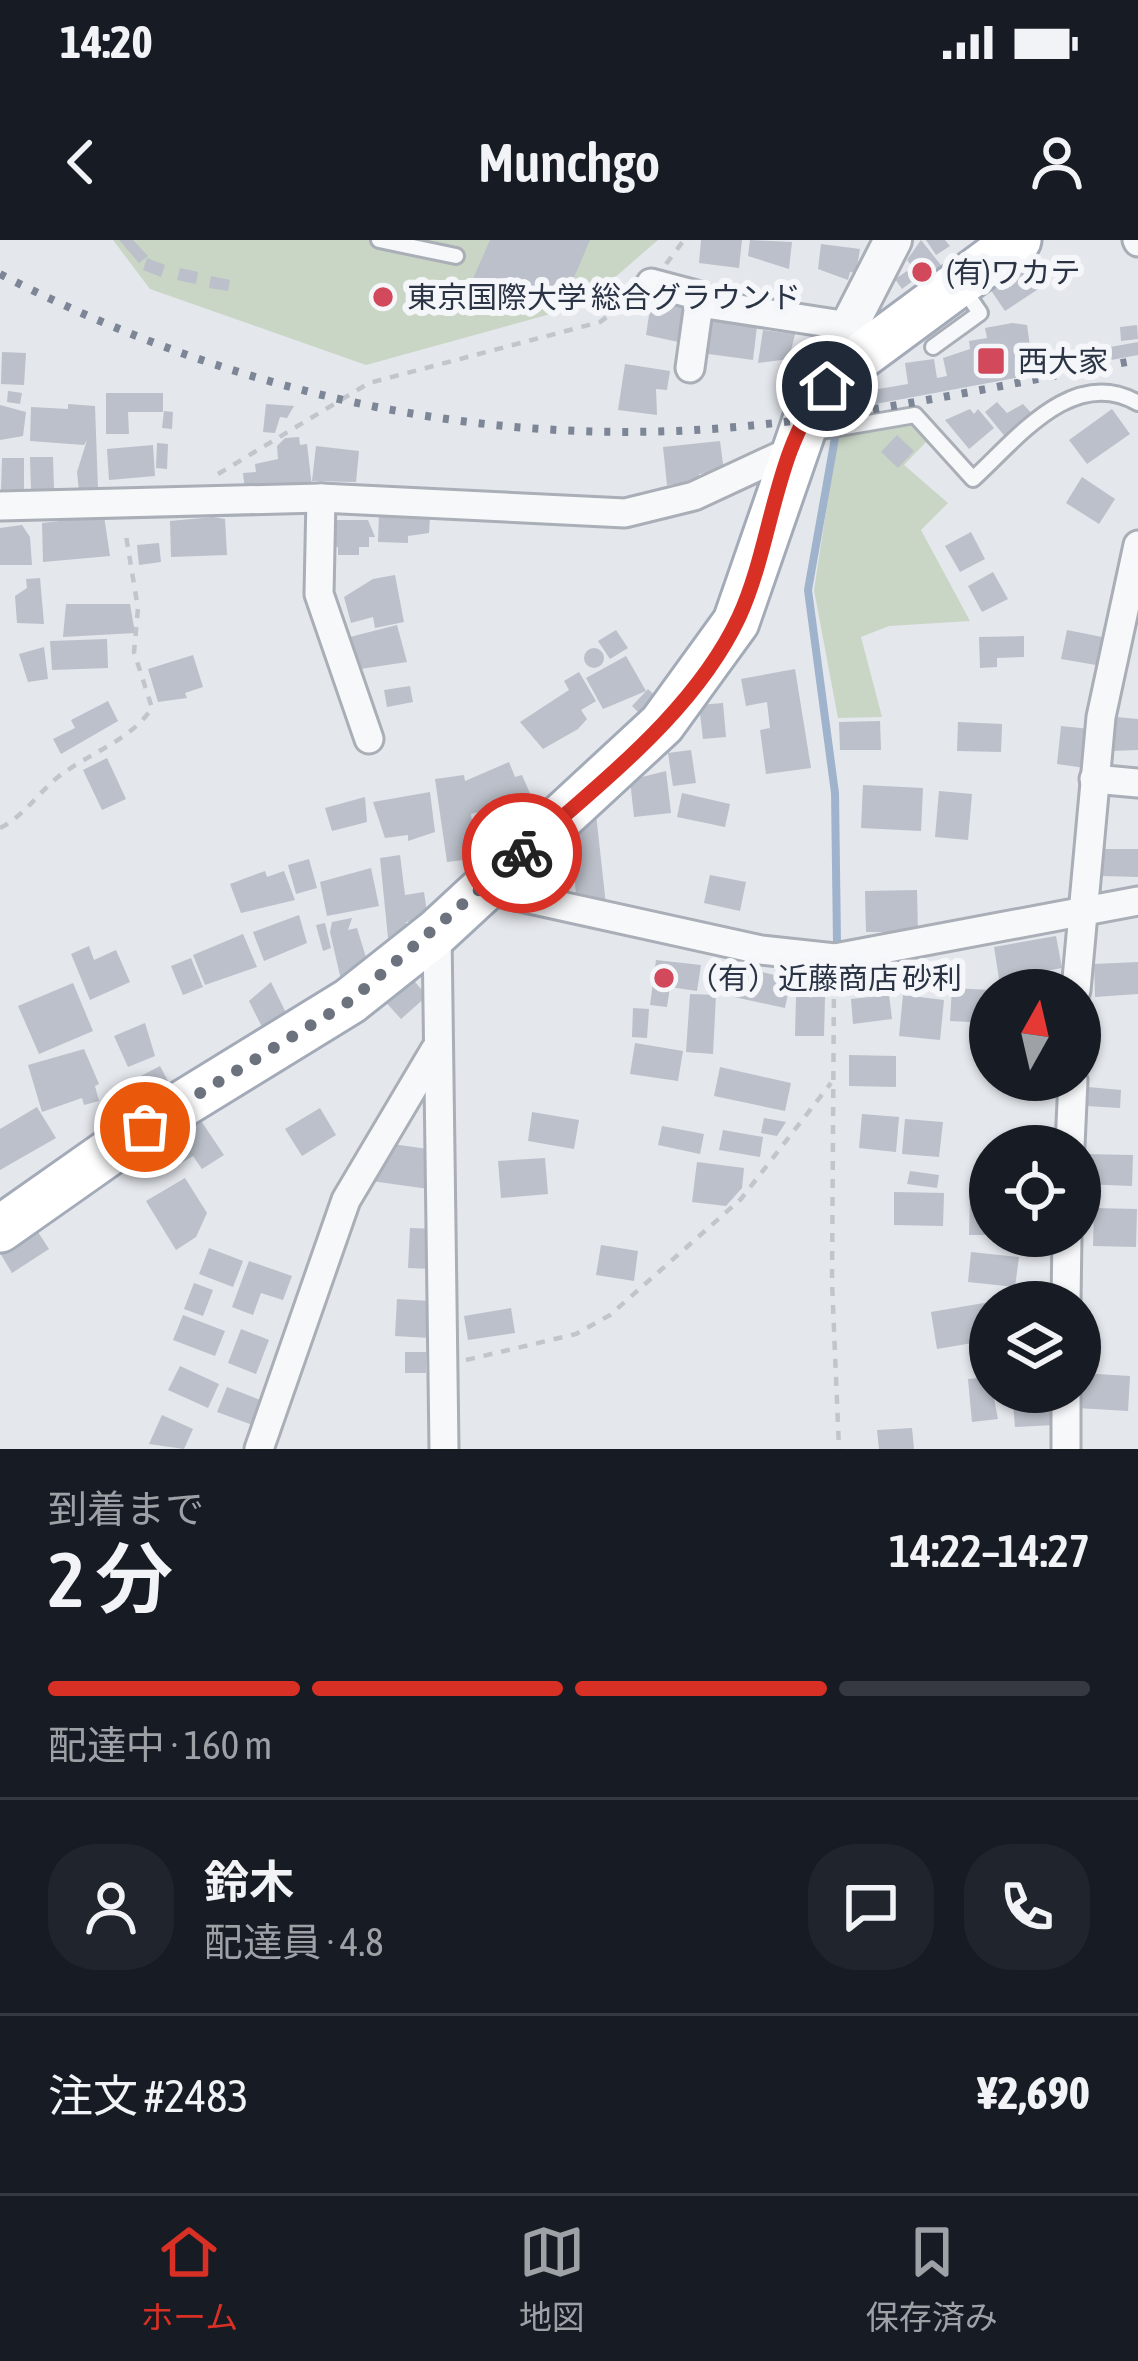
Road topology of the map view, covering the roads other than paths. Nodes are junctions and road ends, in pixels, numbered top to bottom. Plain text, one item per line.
1 (379, 240) edge
2 (893, 240) edge
3 (1018, 240) edge
4 (456, 256) dead end
5 (651, 283) road end
6 (960, 283) junction
7 (699, 303) junction
8 (851, 344) junction
9 (933, 347) dead end
10 (690, 368) dead end
11 (1138, 403) edge
12 (795, 442) junction
13 (321, 499) junction
14 (0, 506) edge
15 (1138, 545) edge
16 (369, 739) dead end
17 (1094, 779) junction
18 (1138, 783) edge
19 (484, 889) junction
20 (1138, 901) edge
21 (1079, 914) junction
22 (436, 932) junction
23 (1077, 969) edge
24 (435, 1050) junction
25 (0, 1229) edge
26 (1066, 1413) edge
27 (259, 1449) edge
28 (444, 1449) edge
29 (1066, 1449) edge

1 - 4 lane
2 - 8 street
3 - 6 main road
5 - 7 street
6 - 8 main road
6 - 9 lane
7 - 8 street
7 - 10 street
8 - 12 main road
11 - 12 lane
12 - 13 street
12 - 19 main road
13 - 14 street
13 - 16 street
15 - 17 street
17 - 18 street
17 - 21 street
19 - 21 street
19 - 22 main road
20 - 21 street
21 - 23 street
22 - 24 street
22 - 25 main road
24 - 27 street
24 - 28 street
26 - 29 street

